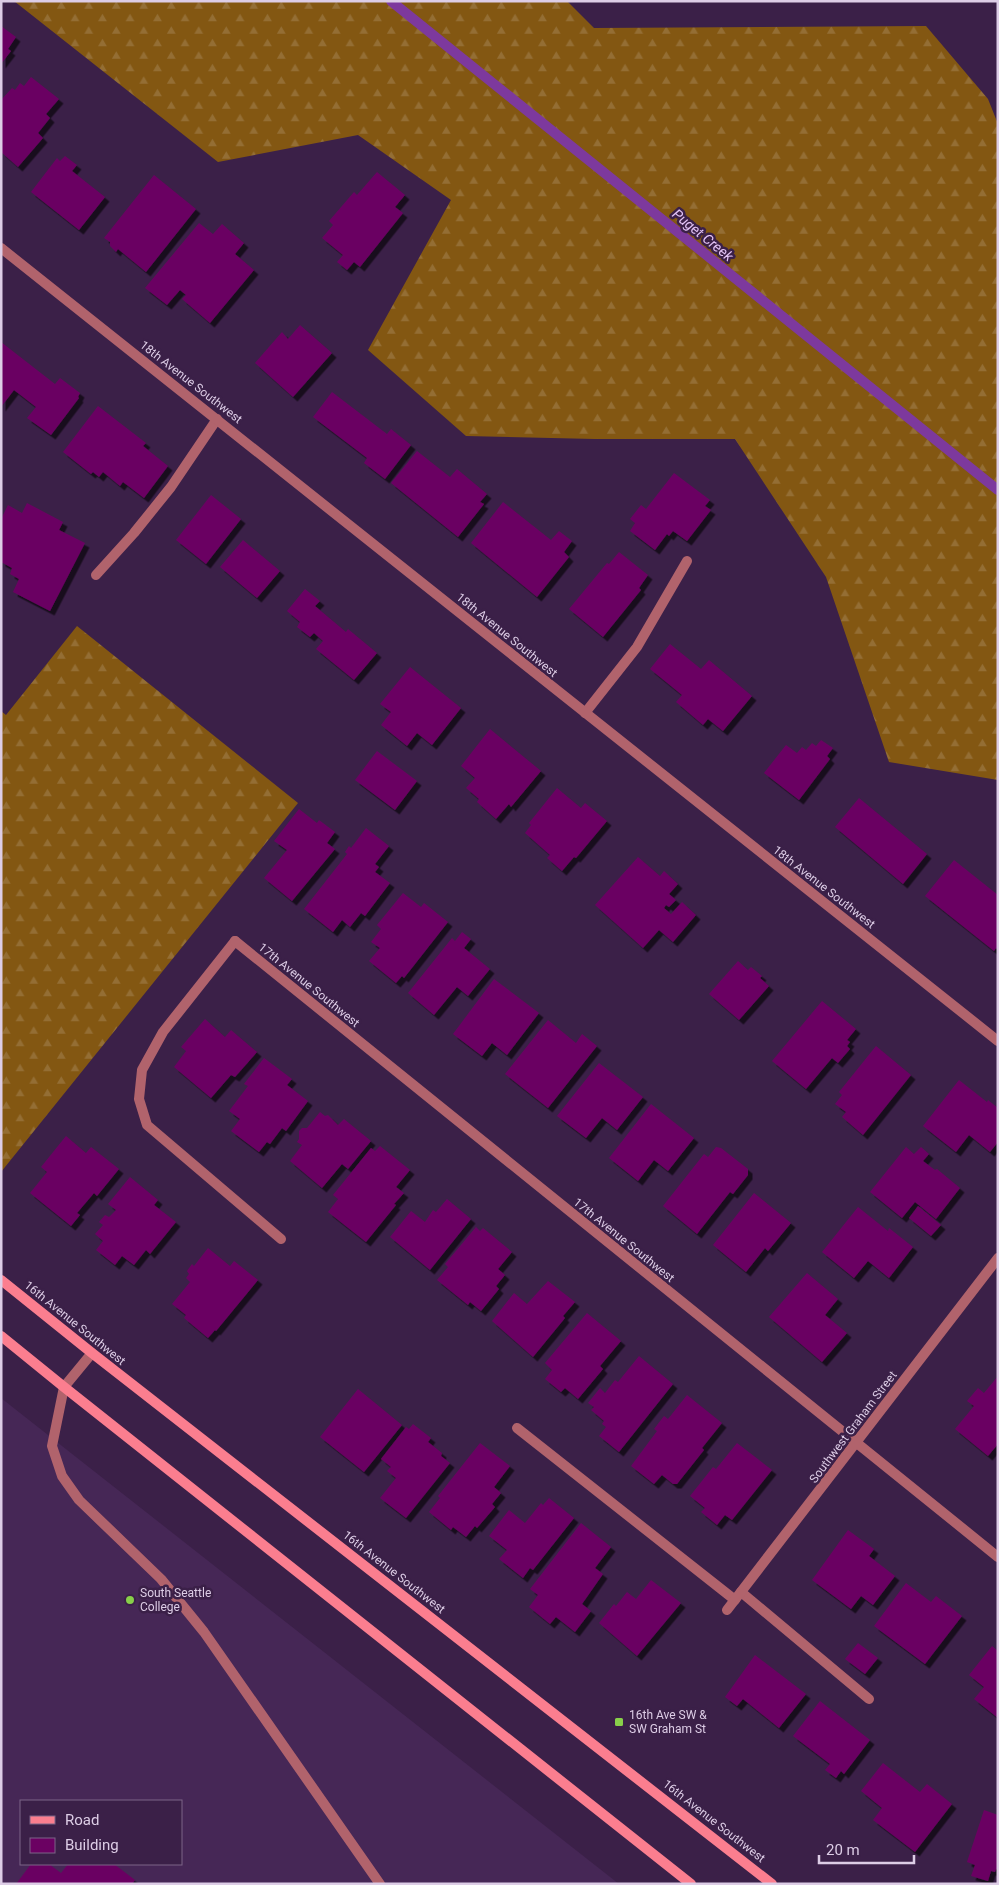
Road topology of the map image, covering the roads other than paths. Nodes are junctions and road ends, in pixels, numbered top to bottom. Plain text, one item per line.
1 (1, 248) edge
2 (217, 419) junction
3 (687, 561) dead end
4 (96, 575) dead end
5 (585, 713) junction
6 (998, 1041) edge
7 (281, 1240) dead end
8 (998, 1258) edge
9 (1, 1280) edge
10 (1, 1336) edge
11 (92, 1353) junction
12 (64, 1387) junction
13 (517, 1428) dead end
14 (856, 1444) junction
15 (998, 1556) edge
16 (738, 1596) junction
17 (727, 1610) dead end
18 (869, 1699) dead end
19 (380, 1884) edge
20 (692, 1884) edge
21 (772, 1884) edge

1 - 2 street, 18th Avenue Southwest
2 - 4 street
2 - 5 street, 18th Avenue Southwest
3 - 5 street
5 - 6 street, 18th Avenue Southwest
7 - 14 street, 17th Avenue Southwest
8 - 14 street, Southwest Graham Street
9 - 11 street, 16th Avenue Southwest
10 - 12 street
11 - 12 street
11 - 21 street, 16th Avenue Southwest
12 - 19 street
12 - 20 street
13 - 16 street
14 - 15 street, 17th Avenue Southwest
14 - 16 street, Southwest Graham Street
16 - 17 street, Southwest Graham Street
16 - 18 street

